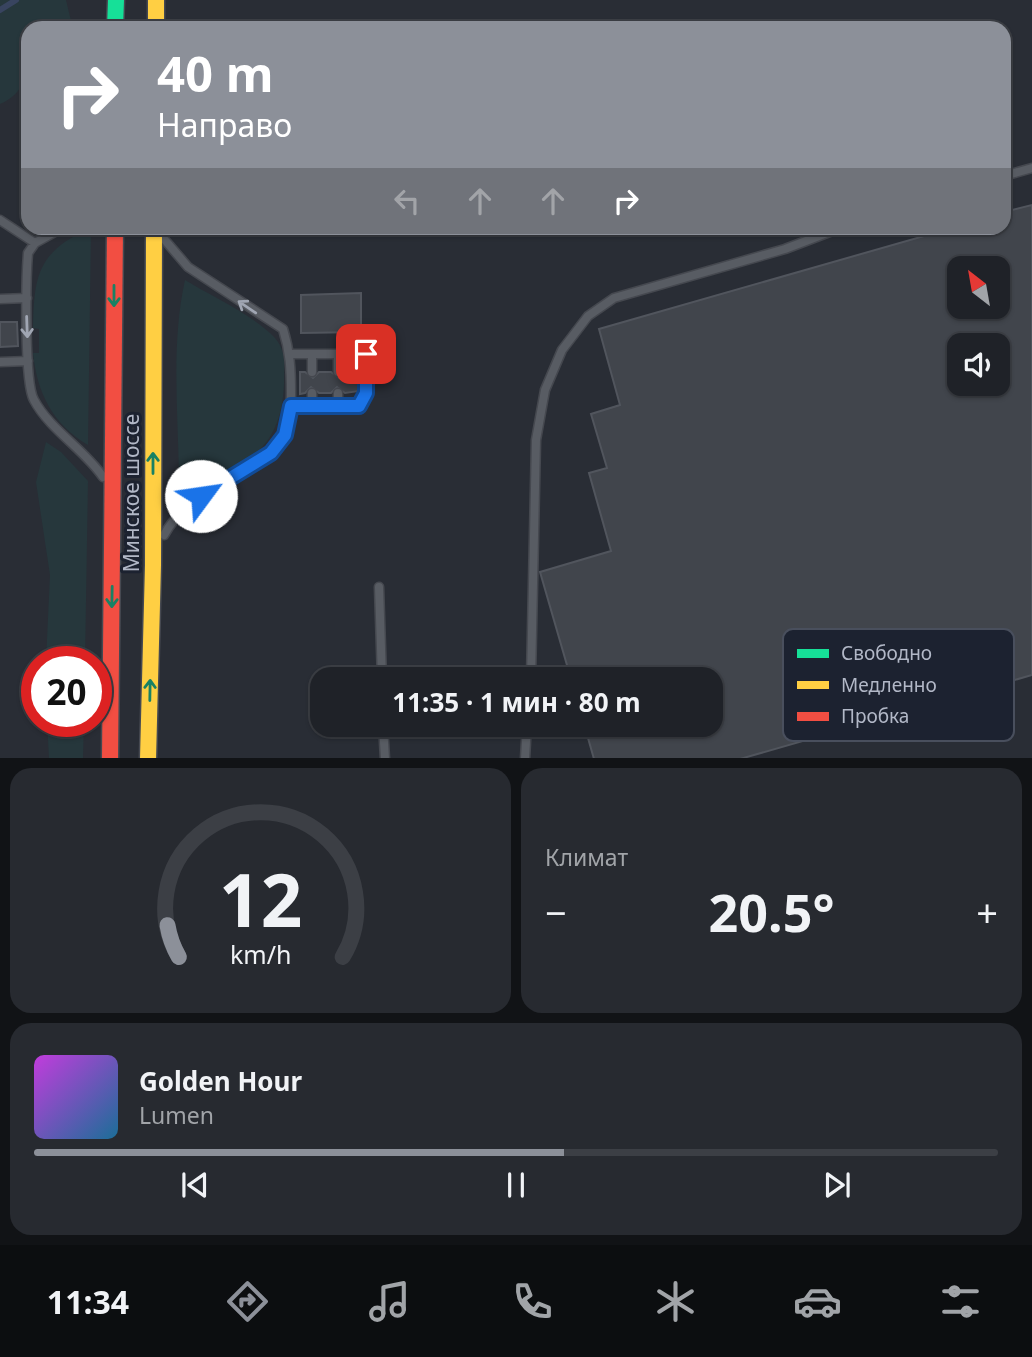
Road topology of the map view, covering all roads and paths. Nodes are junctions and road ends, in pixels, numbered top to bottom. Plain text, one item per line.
1 (116, 0) edge
2 (156, 0) edge
3 (116, 21) edge
4 (156, 21) edge
5 (1032, 168) edge
6 (1011, 174) edge
7 (0, 220) edge
8 (21, 234) edge
9 (23, 235) edge
10 (49, 235) edge
11 (115, 235) edge
12 (156, 235) edge
13 (161, 235) edge
14 (822, 235) edge
15 (35, 243) junction
16 (27, 298) junction
17 (0, 299) edge
18 (291, 354) junction
19 (312, 354) junction
20 (338, 354) junction
21 (28, 361) junction
22 (0, 362) edge
23 (312, 372) dead end
24 (338, 372) dead end
25 (312, 393) dead end
26 (338, 393) dead end
27 (291, 406) junction
28 (312, 406) junction
29 (338, 406) junction
30 (114, 499) junction
31 (153, 565) junction
32 (379, 587) dead end
33 (382, 667) edge
34 (531, 667) edge
35 (383, 737) edge
36 (526, 737) edge
37 (110, 758) edge
38 (148, 758) edge
39 (384, 758) edge
40 (525, 758) edge

1 - 3 highway
2 - 4 highway
5 - 6 lane
7 - 8 lane
9 - 15 lane
10 - 15 lane
11 -> 30 highway, Минское шоссе
31 -> 12 highway, Минское шоссе
18 -> 13 lane
14 - 34 lane
15 - 16 lane
16 - 17 lane
16 -> 21 lane
18 - 19 lane
18 - 27 lane
19 - 20 lane
19 - 23 lane
20 - 24 lane
20 - 29 lane
21 - 22 lane
21 - 30 lane
25 - 28 lane
26 - 29 lane
27 - 28 lane
27 - 31 lane
28 - 29 lane
30 -> 37 highway, Минское шоссе
38 -> 31 highway, Минское шоссе
32 - 33 lane
35 - 39 lane
36 - 40 lane

